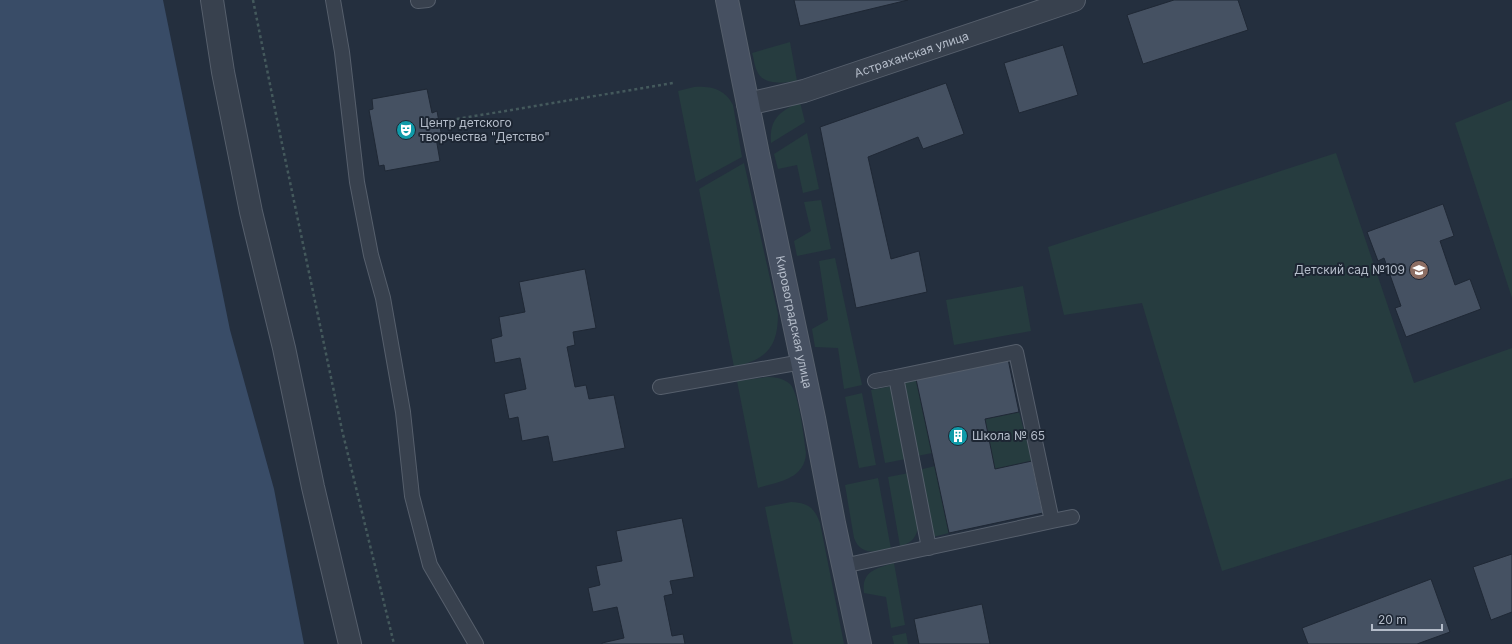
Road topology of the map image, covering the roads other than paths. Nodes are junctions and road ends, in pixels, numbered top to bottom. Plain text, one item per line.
1 (212, 0) edge
2 (333, 0) edge
3 (727, 0) edge
4 (1074, 0) edge
5 (748, 104) junction
6 (802, 362) junction
7 (896, 377) junction
8 (875, 381) dead end
9 (660, 387) dead end
10 (1072, 517) dead end
11 (1052, 521) junction
12 (929, 548) junction
13 (843, 566) junction
14 (350, 644) edge
15 (476, 644) edge
16 (860, 644) edge

1 - 14 street
2 - 15 lane
3 - 5 street, Кировоградская улица
4 - 5 street, Астраханская улица
5 - 6 street, Кировоградская улица
6 - 9 lane
6 - 13 street, Кировоградская улица
7 - 8 lane
7 - 11 lane
7 - 12 lane
10 - 11 lane
11 - 12 lane
12 - 13 lane
13 - 16 street, Кировоградская улица

